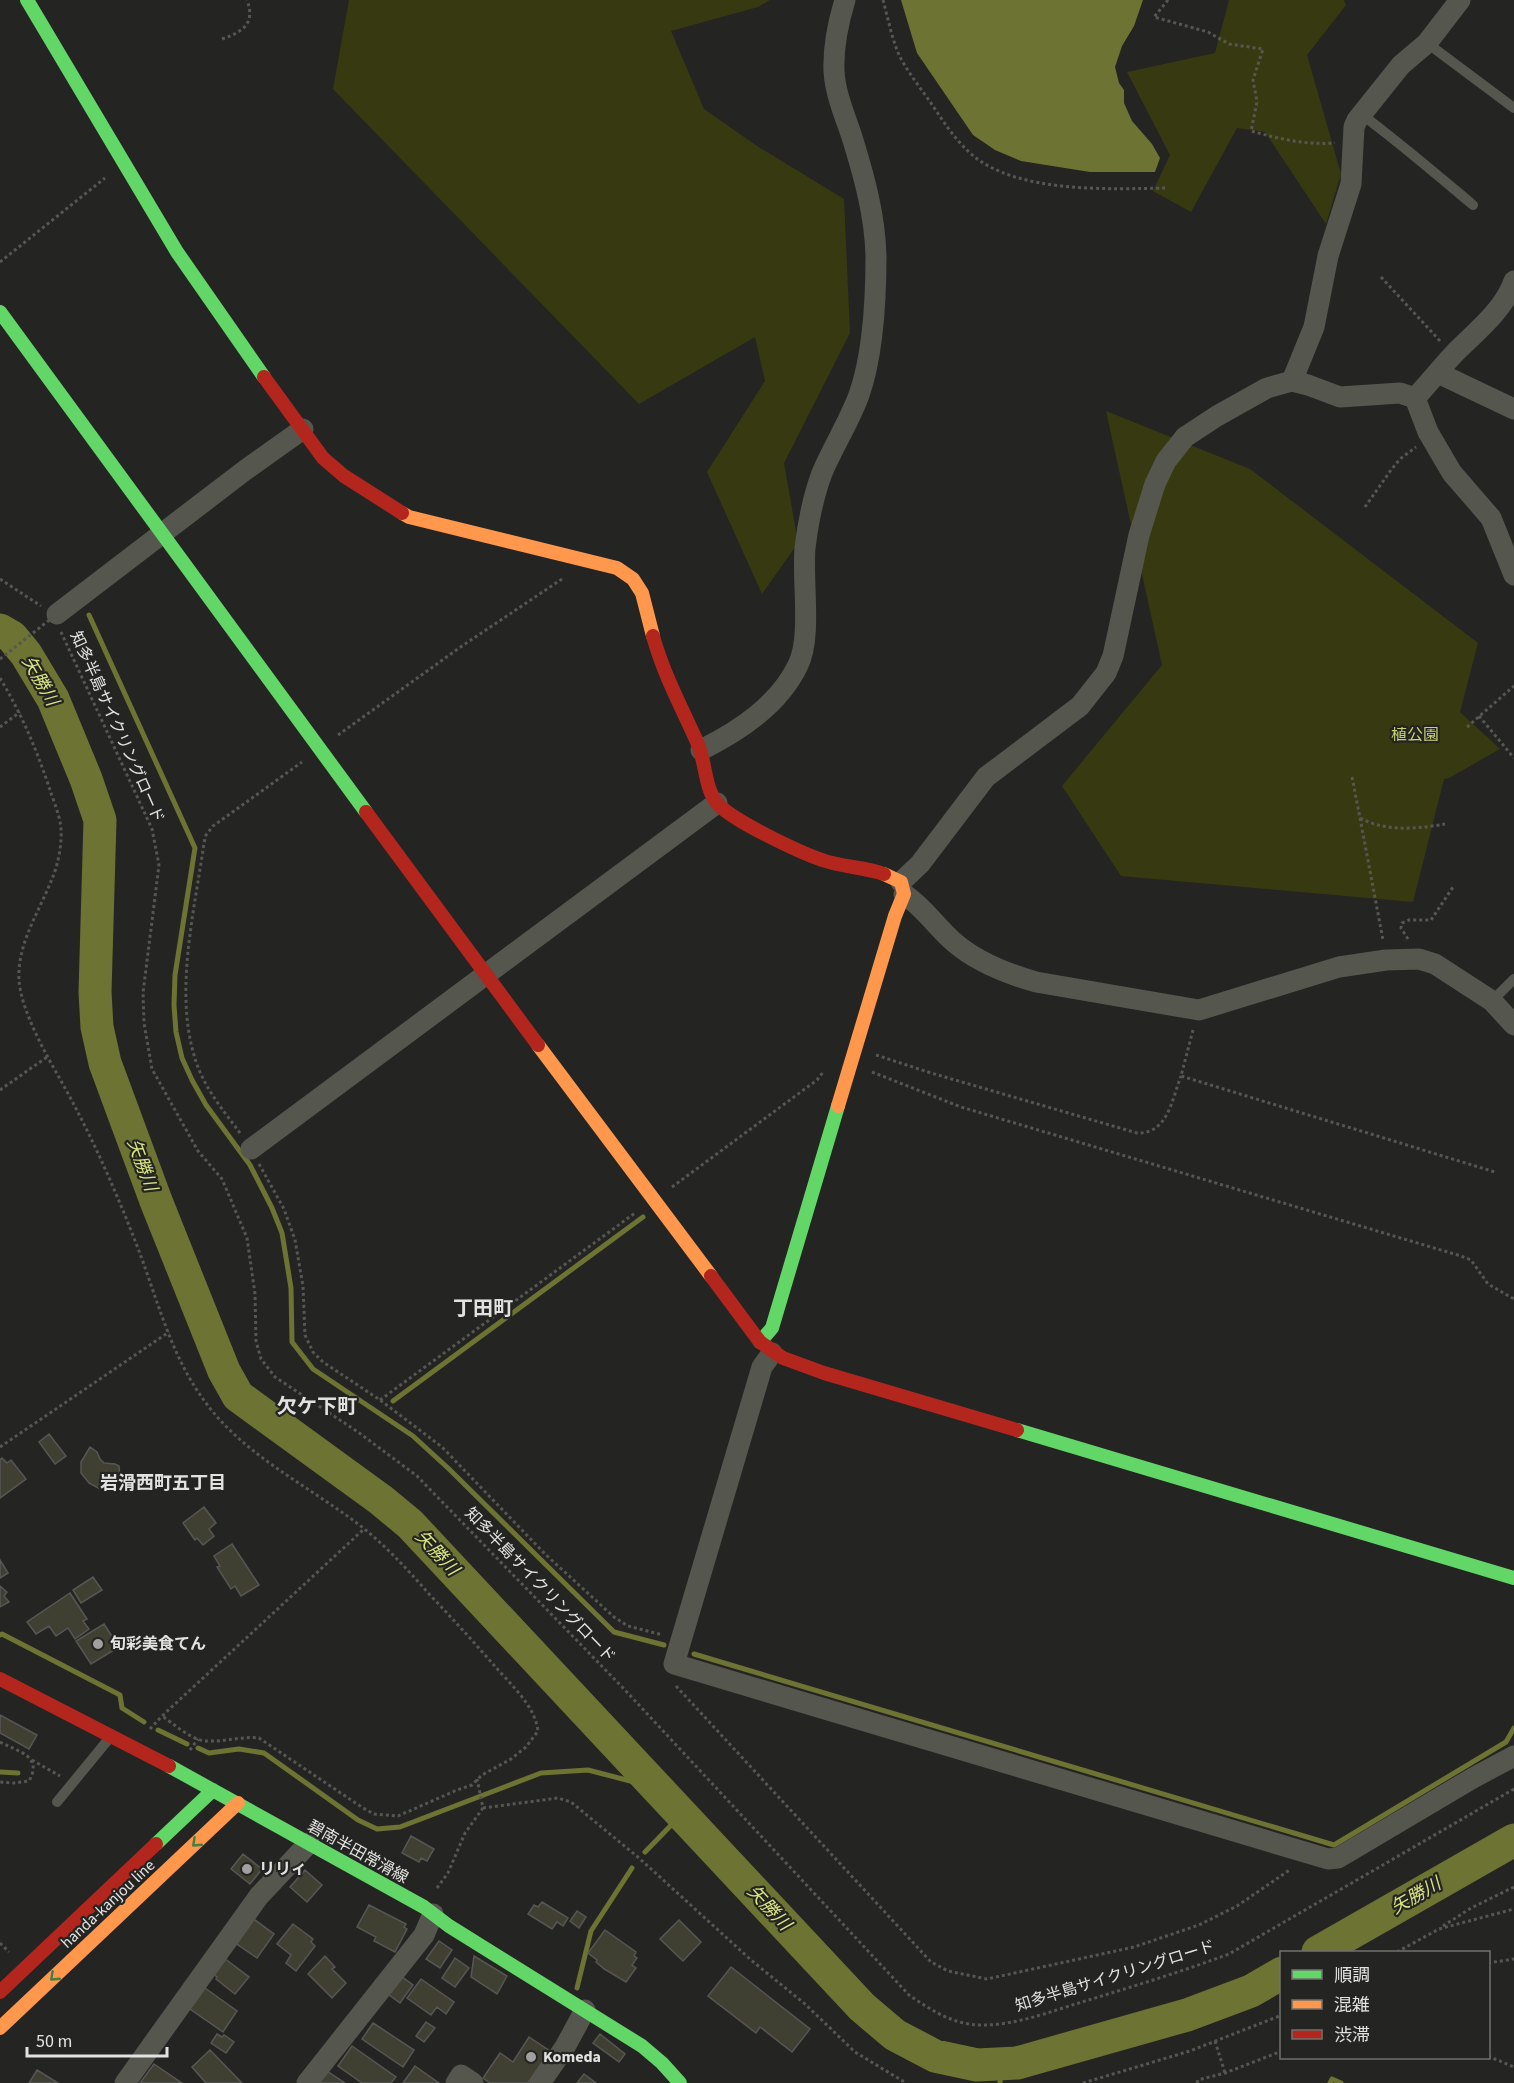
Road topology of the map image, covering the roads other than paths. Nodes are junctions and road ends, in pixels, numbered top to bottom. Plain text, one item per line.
1 (27, 0) edge
2 (845, 0) edge
3 (1460, 0) edge
4 (1427, 43) junction
5 (1514, 108) edge
6 (1361, 114) junction
7 (1473, 205) dead end
8 (1514, 282) edge
9 (0, 312) edge
10 (1438, 373) junction
11 (1292, 381) junction
12 (1415, 398) junction
13 (1514, 409) edge
14 (303, 429) junction
15 (163, 534) junction
16 (1514, 575) edge
17 (57, 621) road end
18 (701, 750) junction
19 (717, 803) junction
20 (903, 888) junction
21 (485, 975) junction
22 (1514, 979) edge
23 (1492, 1001) junction
24 (1514, 1025) edge
25 (251, 1149) road end
26 (766, 1347) junction
27 (1514, 1578) edge
28 (0, 1679) edge
29 (112, 1734) junction
30 (1514, 1756) edge
31 (213, 1790) junction
32 (57, 1802) dead end
33 (238, 1803) junction
34 (309, 1843) junction
35 (429, 1911) junction
36 (0, 1992) edge
37 (585, 2010) junction
38 (0, 2028) edge
39 (125, 2083) edge
40 (308, 2083) edge
41 (456, 2083) edge
42 (473, 2083) edge
43 (540, 2083) edge
44 (680, 2083) edge

1 - 14 street
2 - 18 street
3 - 4 street
4 - 5 lane
4 - 6 street
6 - 7 lane
6 - 11 street
8 - 10 street
9 - 15 street
10 - 12 street
10 - 13 street
11 - 12 street
11 - 20 street
12 - 16 street
14 - 15 street
14 - 18 street
15 - 17 street
15 - 21 street
18 - 19 street
19 - 20 street
19 - 21 street
20 - 23 street
20 - 26 street
21 - 25 street
21 - 26 street
22 - 23 lane
23 - 24 street
26 - 27 street
26 - 30 street
28 - 29 street, 碧南半田常滑線
29 - 31 street, 碧南半田常滑線
29 - 32 lane
31 - 33 street, 碧南半田常滑線
31 - 36 street, handa-kanjou line
33 - 34 street, 碧南半田常滑線
33 -> 38 street, handa-kanjou line
34 - 35 street, 碧南半田常滑線
34 - 39 street
35 - 37 street, 碧南半田常滑線
35 - 40 street
37 - 43 street
37 - 44 street, 碧南半田常滑線
41 - 42 street

